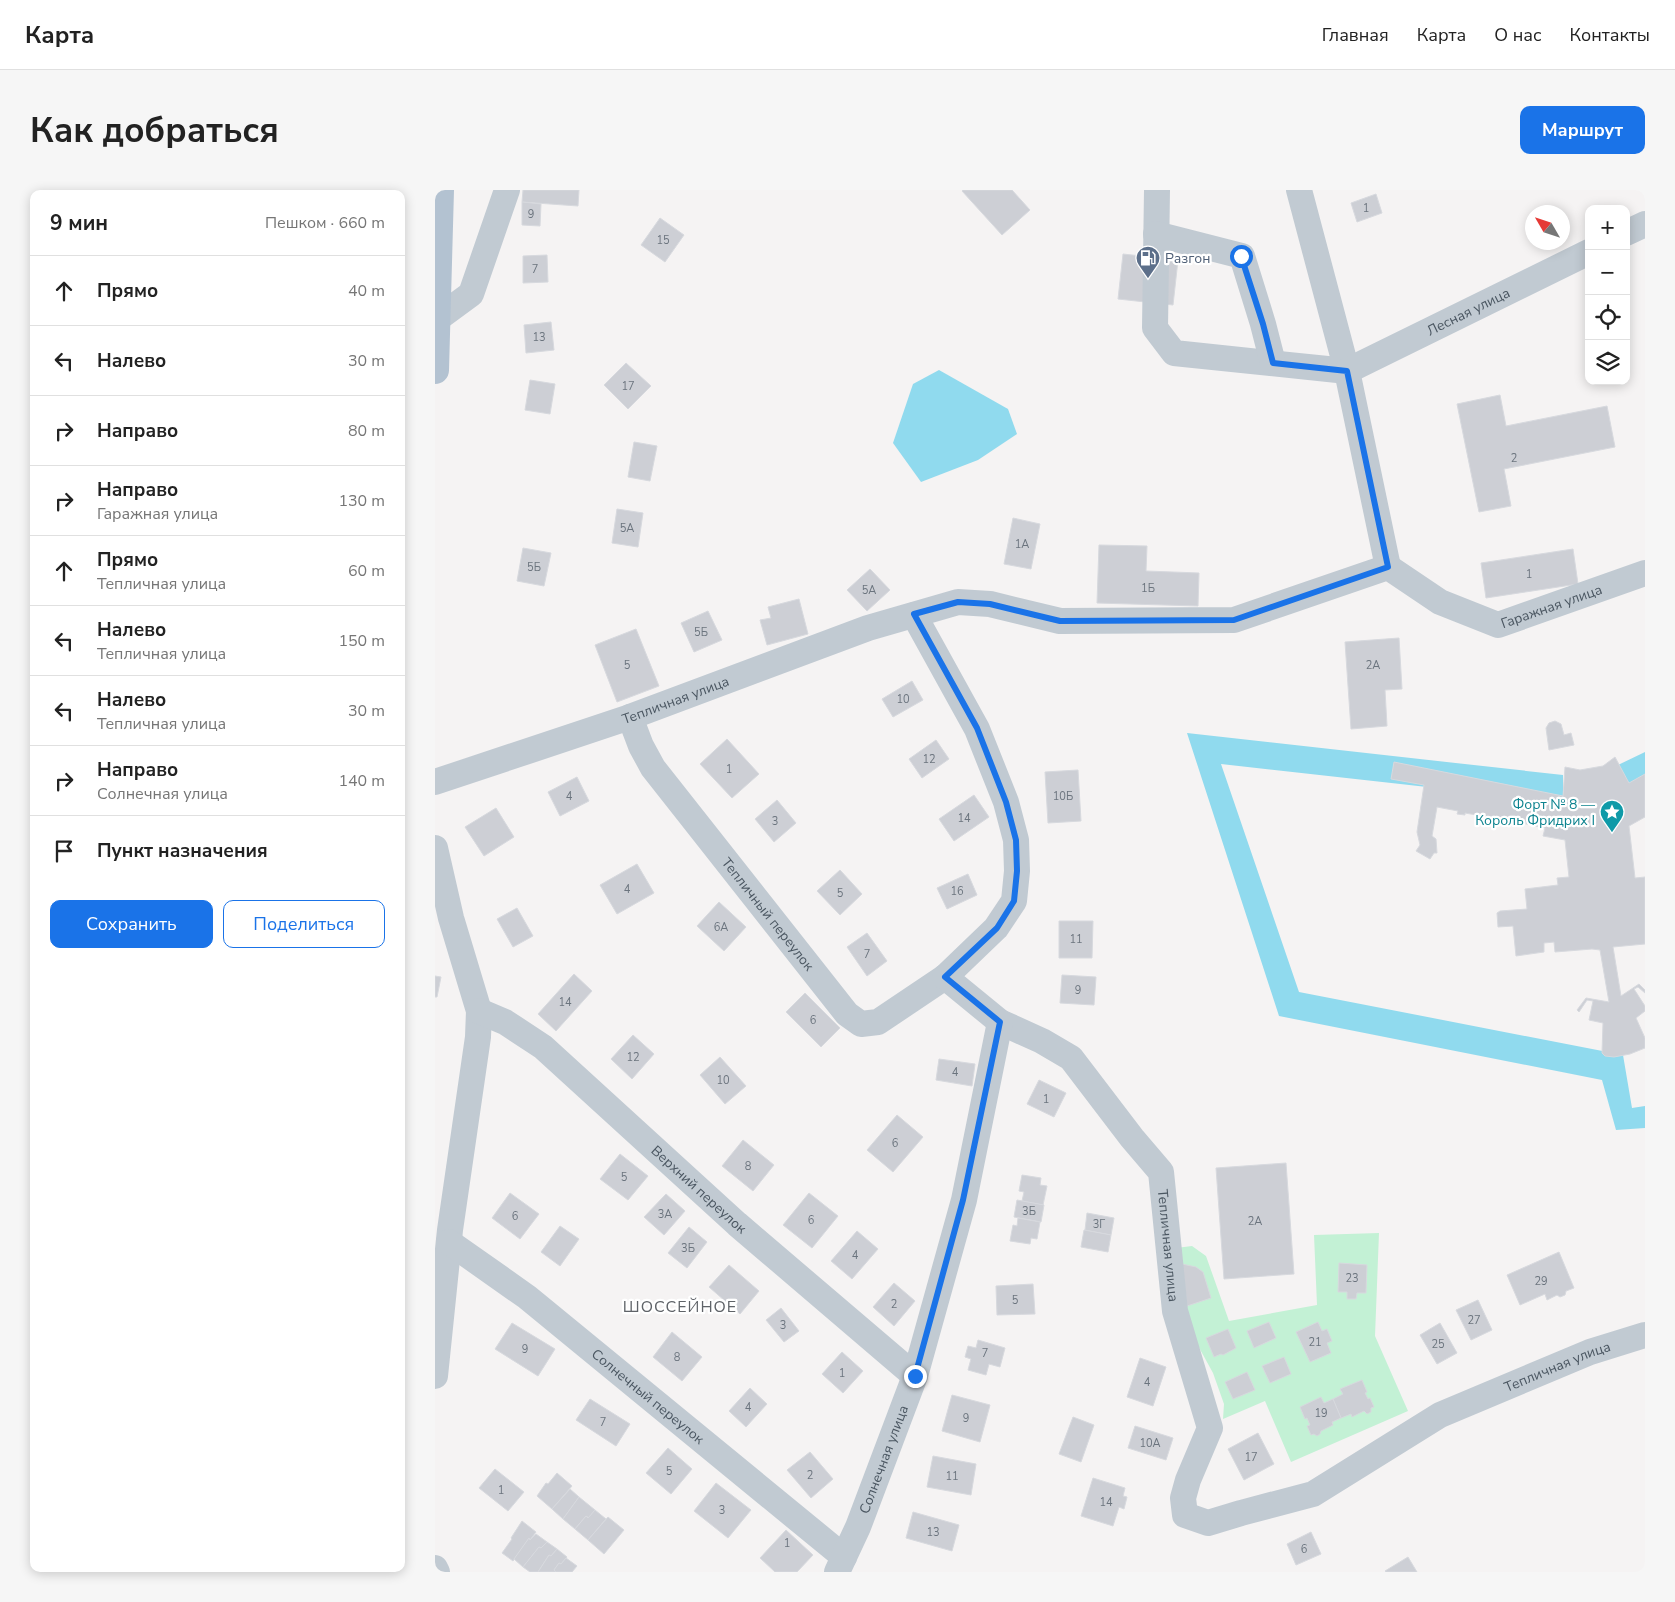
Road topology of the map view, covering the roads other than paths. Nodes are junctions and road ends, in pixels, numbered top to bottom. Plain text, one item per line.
1 (440, 190) edge
2 (507, 190) edge
3 (1157, 190) edge
4 (1299, 190) edge
5 (1645, 224) edge
6 (1630, 231) edge
7 (1156, 234) junction
8 (1585, 254) edge
9 (437, 319) junction
10 (1273, 363) junction
11 (435, 370) edge
12 (1347, 371) junction
13 (1388, 567) junction
14 (1645, 573) edge
15 (914, 614) junction
16 (630, 717) junction
17 (435, 782) edge
18 (435, 848) edge
19 (945, 977) junction
20 (479, 1011) junction
21 (1000, 1022) junction
22 (449, 1242) junction
23 (1645, 1335) edge
24 (435, 1376) edge
25 (915, 1376) junction
26 (841, 1564) edge
27 (435, 1568) edge
28 (437, 1572) edge

1 - 9 main road
2 - 9 street
3 - 7 street
4 - 12 street
5 - 6 street
7 - 10 street
7 - 10 street
8 - 12 street, Лесная улица
9 - 11 main road
10 - 12 street
12 - 13 street
13 - 14 street, Гаражная улица
13 - 15 street, Тепличная улица
15 - 16 street, Тепличная улица
15 - 19 street
16 - 17 street, Тепличная улица
16 - 19 street, Тепличный переулок
18 - 20 street
19 - 21 street, Тепличная улица
20 - 22 street
20 - 25 street, Верхний переулок
21 - 23 street, Тепличная улица
21 - 25 street, Солнечная улица
22 - 24 street
22 - 26 street, Солнечный переулок
25 - 26 street, Солнечная улица
27 - 28 street

